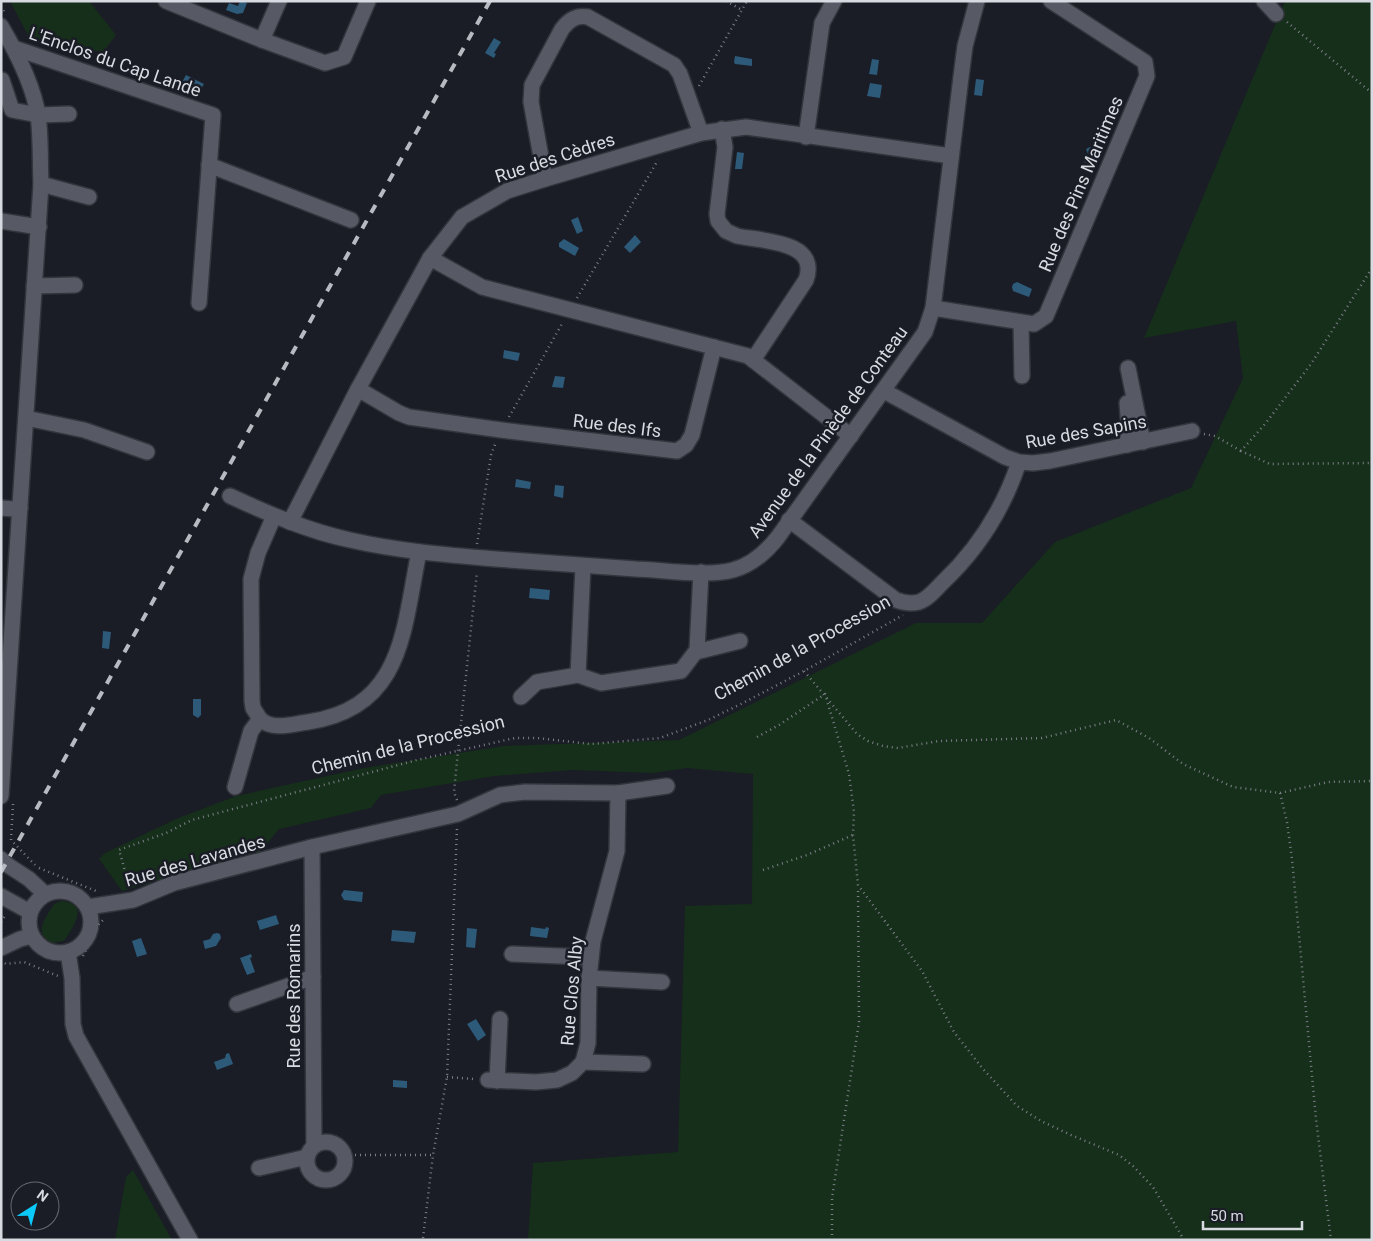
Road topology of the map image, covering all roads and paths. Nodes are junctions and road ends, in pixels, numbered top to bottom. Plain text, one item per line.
1 (166, 1) edge
2 (279, 1) edge
3 (368, 1) edge
4 (726, 1) edge
5 (747, 1) edge
6 (834, 1) edge
7 (977, 1) edge
8 (1050, 1) edge
9 (1264, 1) edge
10 (742, 10) junction
11 (1276, 14) joint
12 (1, 26) edge
13 (262, 40) junction
14 (14, 48) junction
15 (2, 80) edge
16 (1372, 94) edge
17 (690, 100) junction
18 (70, 114) dead end
19 (38, 115) junction
20 (722, 129) junction
21 (701, 132) junction
22 (806, 137) junction
23 (669, 141) junction
24 (951, 156) junction
25 (209, 165) junction
26 (545, 178) junction
27 (41, 184) junction
28 (89, 197) dead end
29 (351, 220) dead end
30 (1, 221) edge
31 (1, 230) edge
32 (38, 232) junction
33 (430, 258) junction
34 (1372, 268) edge
35 (75, 285) dead end
36 (34, 286) junction
37 (199, 303) dead end
38 (933, 308) junction
39 (570, 310) junction
40 (1022, 322) junction
41 (714, 347) junction
42 (753, 360) junction
43 (1022, 376) dead end
44 (358, 389) junction
45 (884, 391) junction
46 (26, 418) junction
47 (501, 430) junction
48 (1192, 432) joint
49 (851, 436) junction
50 (1143, 442) junction
51 (1126, 445) junction
52 (1241, 451) junction
53 (147, 452) dead end
54 (1019, 462) junction
55 (1372, 463) edge
56 (230, 496) dead end
57 (1, 508) edge
58 (20, 508) junction
59 (274, 516) junction
60 (790, 520) junction
61 (290, 522) junction
62 (419, 552) junction
63 (479, 558) junction
64 (583, 566) junction
65 (701, 572) junction
66 (908, 603) junction
67 (740, 641) dead end
68 (696, 652) junction
69 (804, 671) junction
70 (578, 675) junction
71 (825, 694) junction
72 (521, 697) dead end
73 (260, 719) junction
74 (757, 737) dead end
75 (458, 751) junction
76 (1372, 781) edge
77 (667, 786) dead end
78 (236, 788) dead end
79 (618, 793) junction
80 (1280, 793) junction
81 (1, 796) edge
82 (458, 814) junction
83 (854, 835) junction
84 (312, 847) junction
85 (1, 859) edge
86 (763, 870) dead end
87 (858, 885) junction
88 (45, 894) junction
89 (1, 896) edge
90 (133, 900) junction
91 (88, 907) junction
92 (30, 912) junction
93 (32, 936) junction
94 (1, 948) edge
95 (68, 952) junction
96 (512, 954) dead end
97 (591, 954) junction
98 (1, 960) edge
99 (313, 977) junction
100 (72, 978) junction
101 (589, 978) junction
102 (662, 982) dead end
103 (238, 1004) dead end
104 (500, 1019) dead end
105 (583, 1062) junction
106 (643, 1064) dead end
107 (446, 1077) junction
108 (492, 1081) junction
109 (310, 1151) junction
110 (345, 1155) junction
111 (433, 1155) junction
112 (259, 1168) dead end
113 (423, 1238) dead end
114 (190, 1240) edge
115 (832, 1240) edge
116 (1184, 1240) edge
117 (1331, 1240) edge

1 - 13 street
2 - 13 street
3 - 13 street
4 - 10 path
5 - 10 path
6 - 22 street
7 - 24 street, Avenue de la Pinède de Conteau
8 - 40 street, Rue des Pins Maritimes
9 - 11 street
10 - 17 path
11 - 16 path
12 - 14 street
14 - 19 street
14 - 25 street, L'Enclos du Cap Lande
15 - 19 street
17 - 21 street
17 - 26 street
18 - 19 street
19 - 27 street
20 - 21 street, Rue des Cèdres
20 - 22 street, Rue des Cèdres
20 - 42 street
21 - 23 street, Rue des Cèdres
22 - 24 street, Rue des Cèdres
23 - 26 street, Rue des Cèdres
23 - 39 path
24 - 38 street, Avenue de la Pinède de Conteau
25 - 29 street
25 - 37 street, L'Enclos du Cap Lande
26 - 33 street, Rue des Cèdres
27 - 28 street
27 - 32 street
30 - 32 street
31 - 32 street
32 - 36 street
33 - 39 street
33 - 44 street, Rue des Cèdres
34 - 52 path
35 - 36 street
36 - 46 street
38 - 40 street, Rue des Pins Maritimes
38 - 45 street, Avenue de la Pinède de Conteau
39 - 41 street
39 - 47 path
40 - 43 street
41 - 42 street
41 - 47 street, Rue des Ifs
42 - 49 street
44 - 47 street, Rue des Ifs
44 - 61 street, Rue des Cèdres
45 - 49 street, Avenue de la Pinède de Conteau
45 - 54 street, Rue des Sapins
46 - 53 street
46 - 58 street
47 - 63 path
48 - 50 street, Rue des Sapins
48 - 52 path
49 - 60 street, Avenue de la Pinède de Conteau
50 - 51 street, Rue des Sapins
50 - 51 street
51 - 54 street, Rue des Sapins
52 - 55 path
54 - 66 street
56 - 59 street, Avenue de la Pinède de Conteau
57 - 58 street
58 - 81 street
59 - 61 street, Avenue de la Pinède de Conteau
59 - 73 street
60 - 65 street, Avenue de la Pinède de Conteau
60 - 66 street
61 - 62 street, Avenue de la Pinède de Conteau
62 - 63 street, Avenue de la Pinède de Conteau
62 - 73 street
63 - 64 street, Avenue de la Pinède de Conteau
63 - 75 path
64 - 65 street, Avenue de la Pinède de Conteau
64 - 70 street
65 - 68 street
66 - 69 path, Chemin de la Procession
67 - 68 street
68 - 70 street
69 - 71 path
69 - 75 path, Chemin de la Procession
70 - 72 street
71 - 74 path
71 - 80 path
71 - 83 path
73 - 78 street
75 - 82 path
75 - 90 path, Chemin de la Procession
76 - 80 path
77 - 79 street
79 - 82 street
79 - 97 street, Rue Clos Alby
80 - 117 path
82 - 84 street
82 - 107 path
83 - 86 path
83 - 87 path
84 - 90 street, Rue des Lavandes
84 - 99 street, Rue des Romarins
85 - 88 street
87 - 115 path
87 - 116 path
88 - 91 street
88 - 92 street
89 - 92 street
90 - 91 street, Rue des Lavandes
91 - 95 street
92 - 93 street
93 - 94 street
93 - 95 street
95 - 100 street
96 - 97 street
97 - 101 street, Rue Clos Alby
98 - 100 path
99 - 103 street
99 - 109 street, Rue des Romarins
100 - 114 street
101 - 102 street
101 - 105 street, Rue Clos Alby
104 - 108 street
105 - 106 street
105 - 108 street, Rue Clos Alby
107 - 108 path
107 - 111 path
109 - 110 street
109 - 110 street
109 - 112 street
110 - 111 path
111 - 113 path

